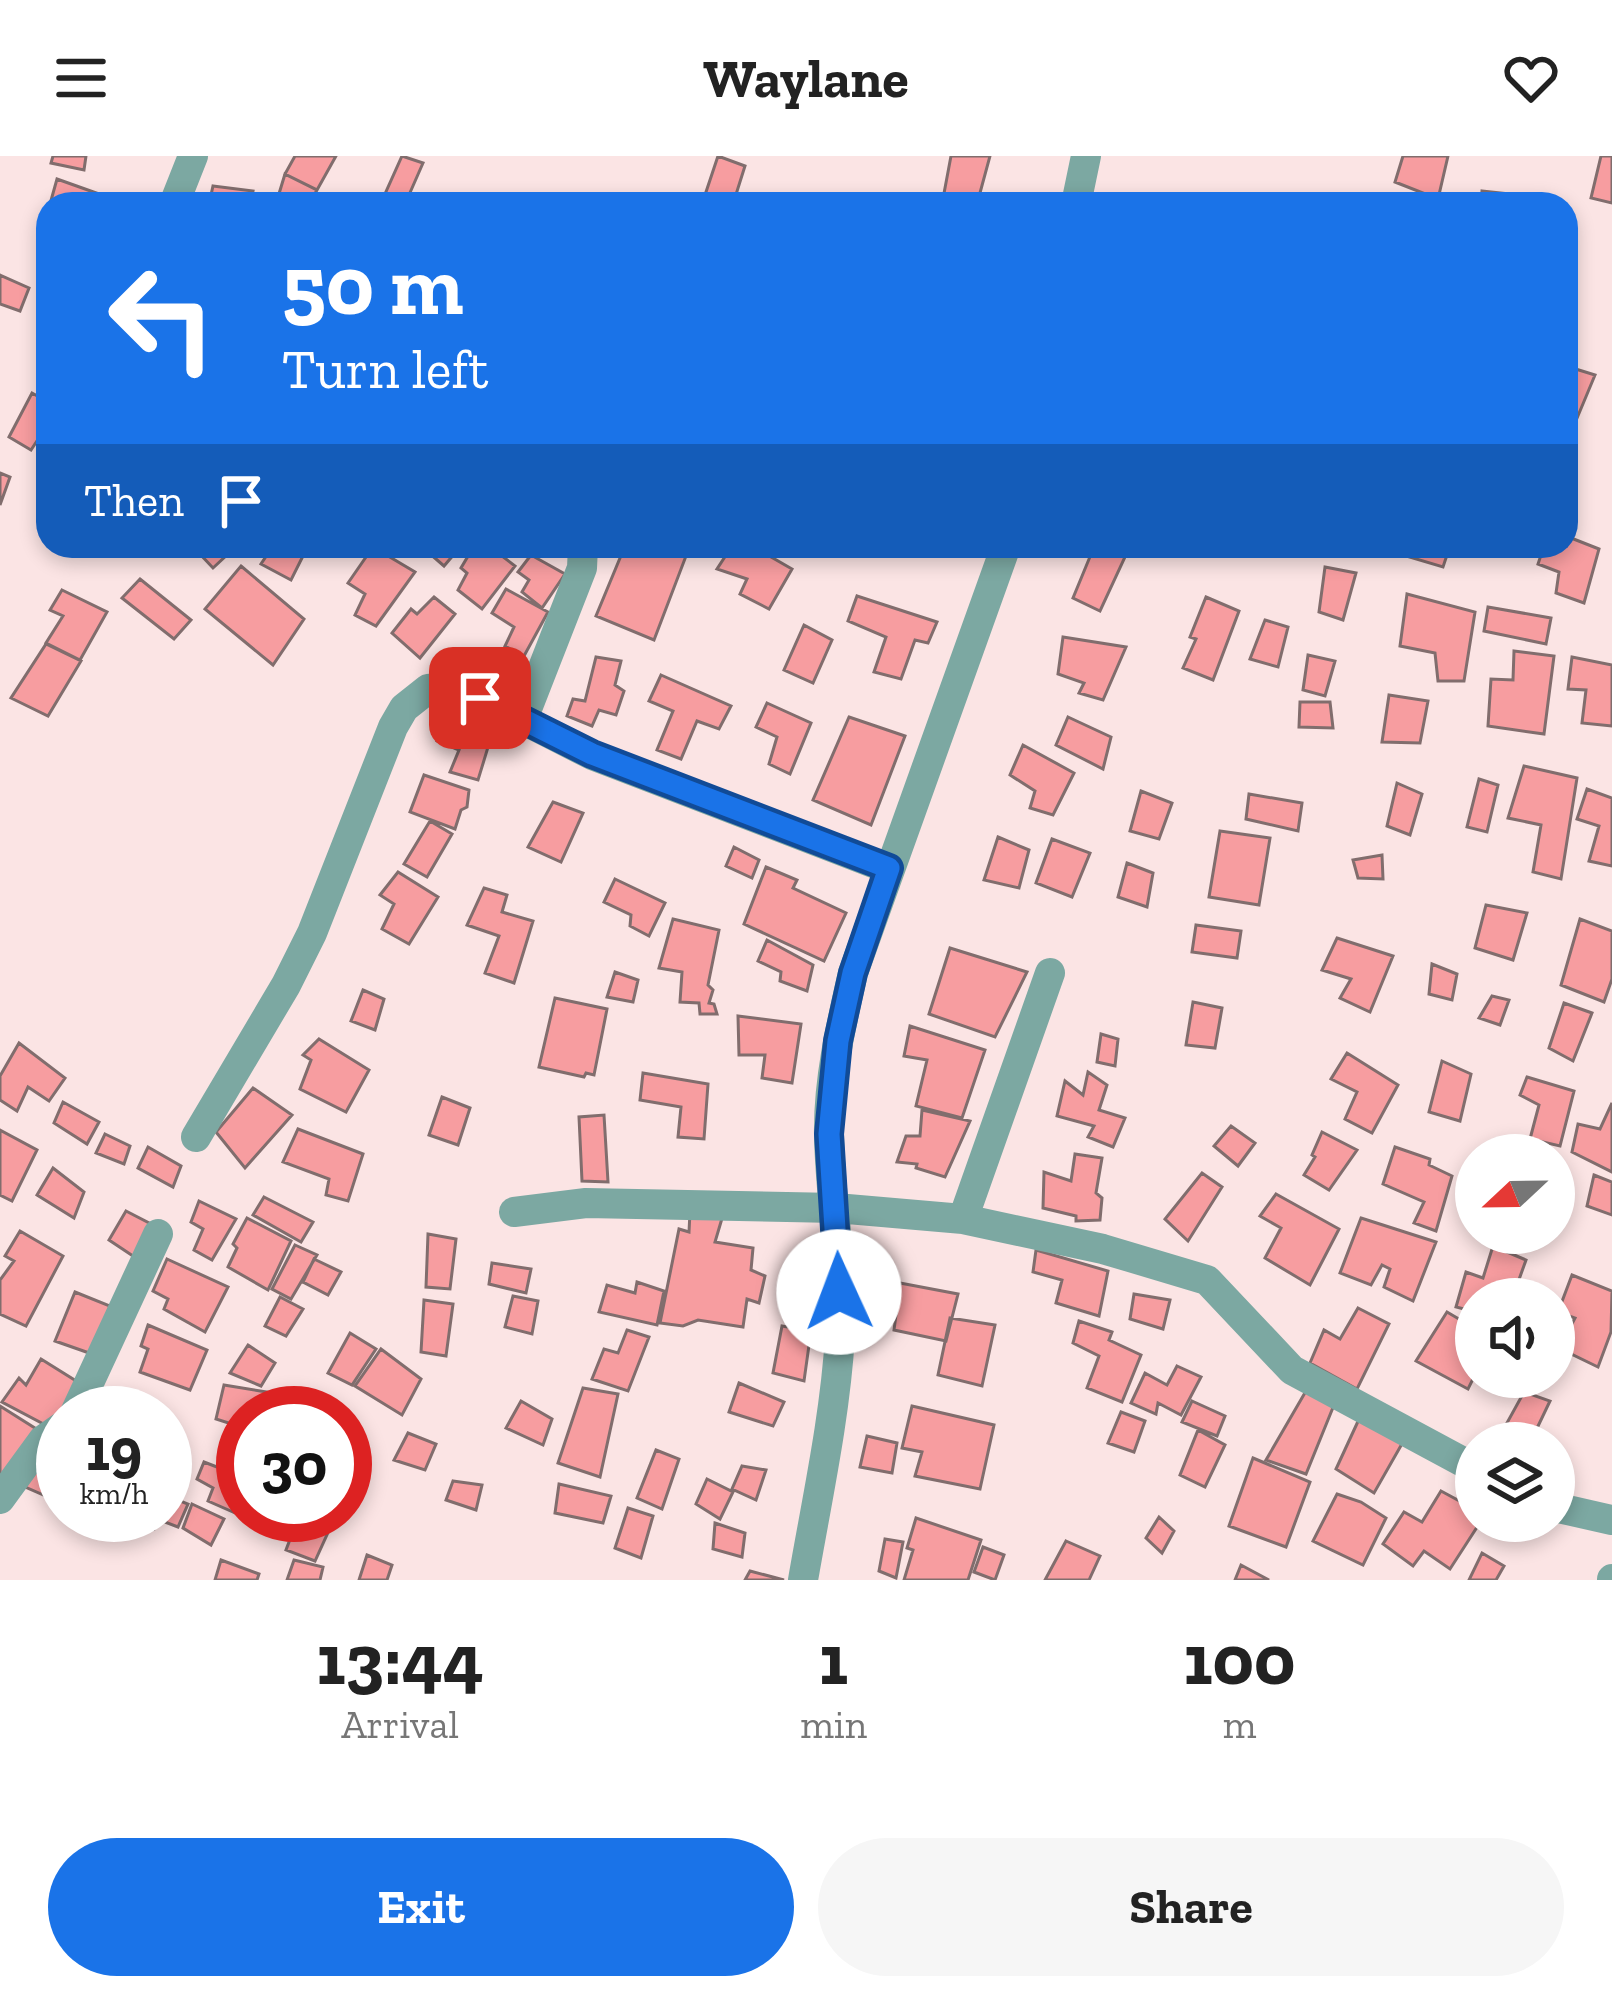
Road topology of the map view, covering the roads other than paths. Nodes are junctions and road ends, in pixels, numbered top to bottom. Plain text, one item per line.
1 (193, 156) edge
2 (1086, 156) edge
3 (179, 192) edge
4 (1078, 192) edge
5 (582, 558) edge
6 (1002, 558) edge
7 (523, 719) junction
8 (889, 868) junction
9 (1050, 973) dead end
10 (196, 1137) dead end
11 (836, 1208) junction
12 (514, 1212) dead end
13 (963, 1220) junction
14 (158, 1234) dead end
15 (88, 1386) edge
16 (36, 1450) edge
17 (1455, 1458) edge
18 (0, 1499) edge
19 (1575, 1512) edge
20 (1612, 1520) edge
21 (803, 1580) edge

1 - 3 street
2 - 4 street
5 - 7 street
6 - 8 street
7 - 8 street
7 - 10 street
8 - 11 street
9 - 13 street
11 - 12 street
11 - 13 street
11 - 21 street
13 - 17 street
14 - 15 street
16 - 18 street
19 - 20 street

